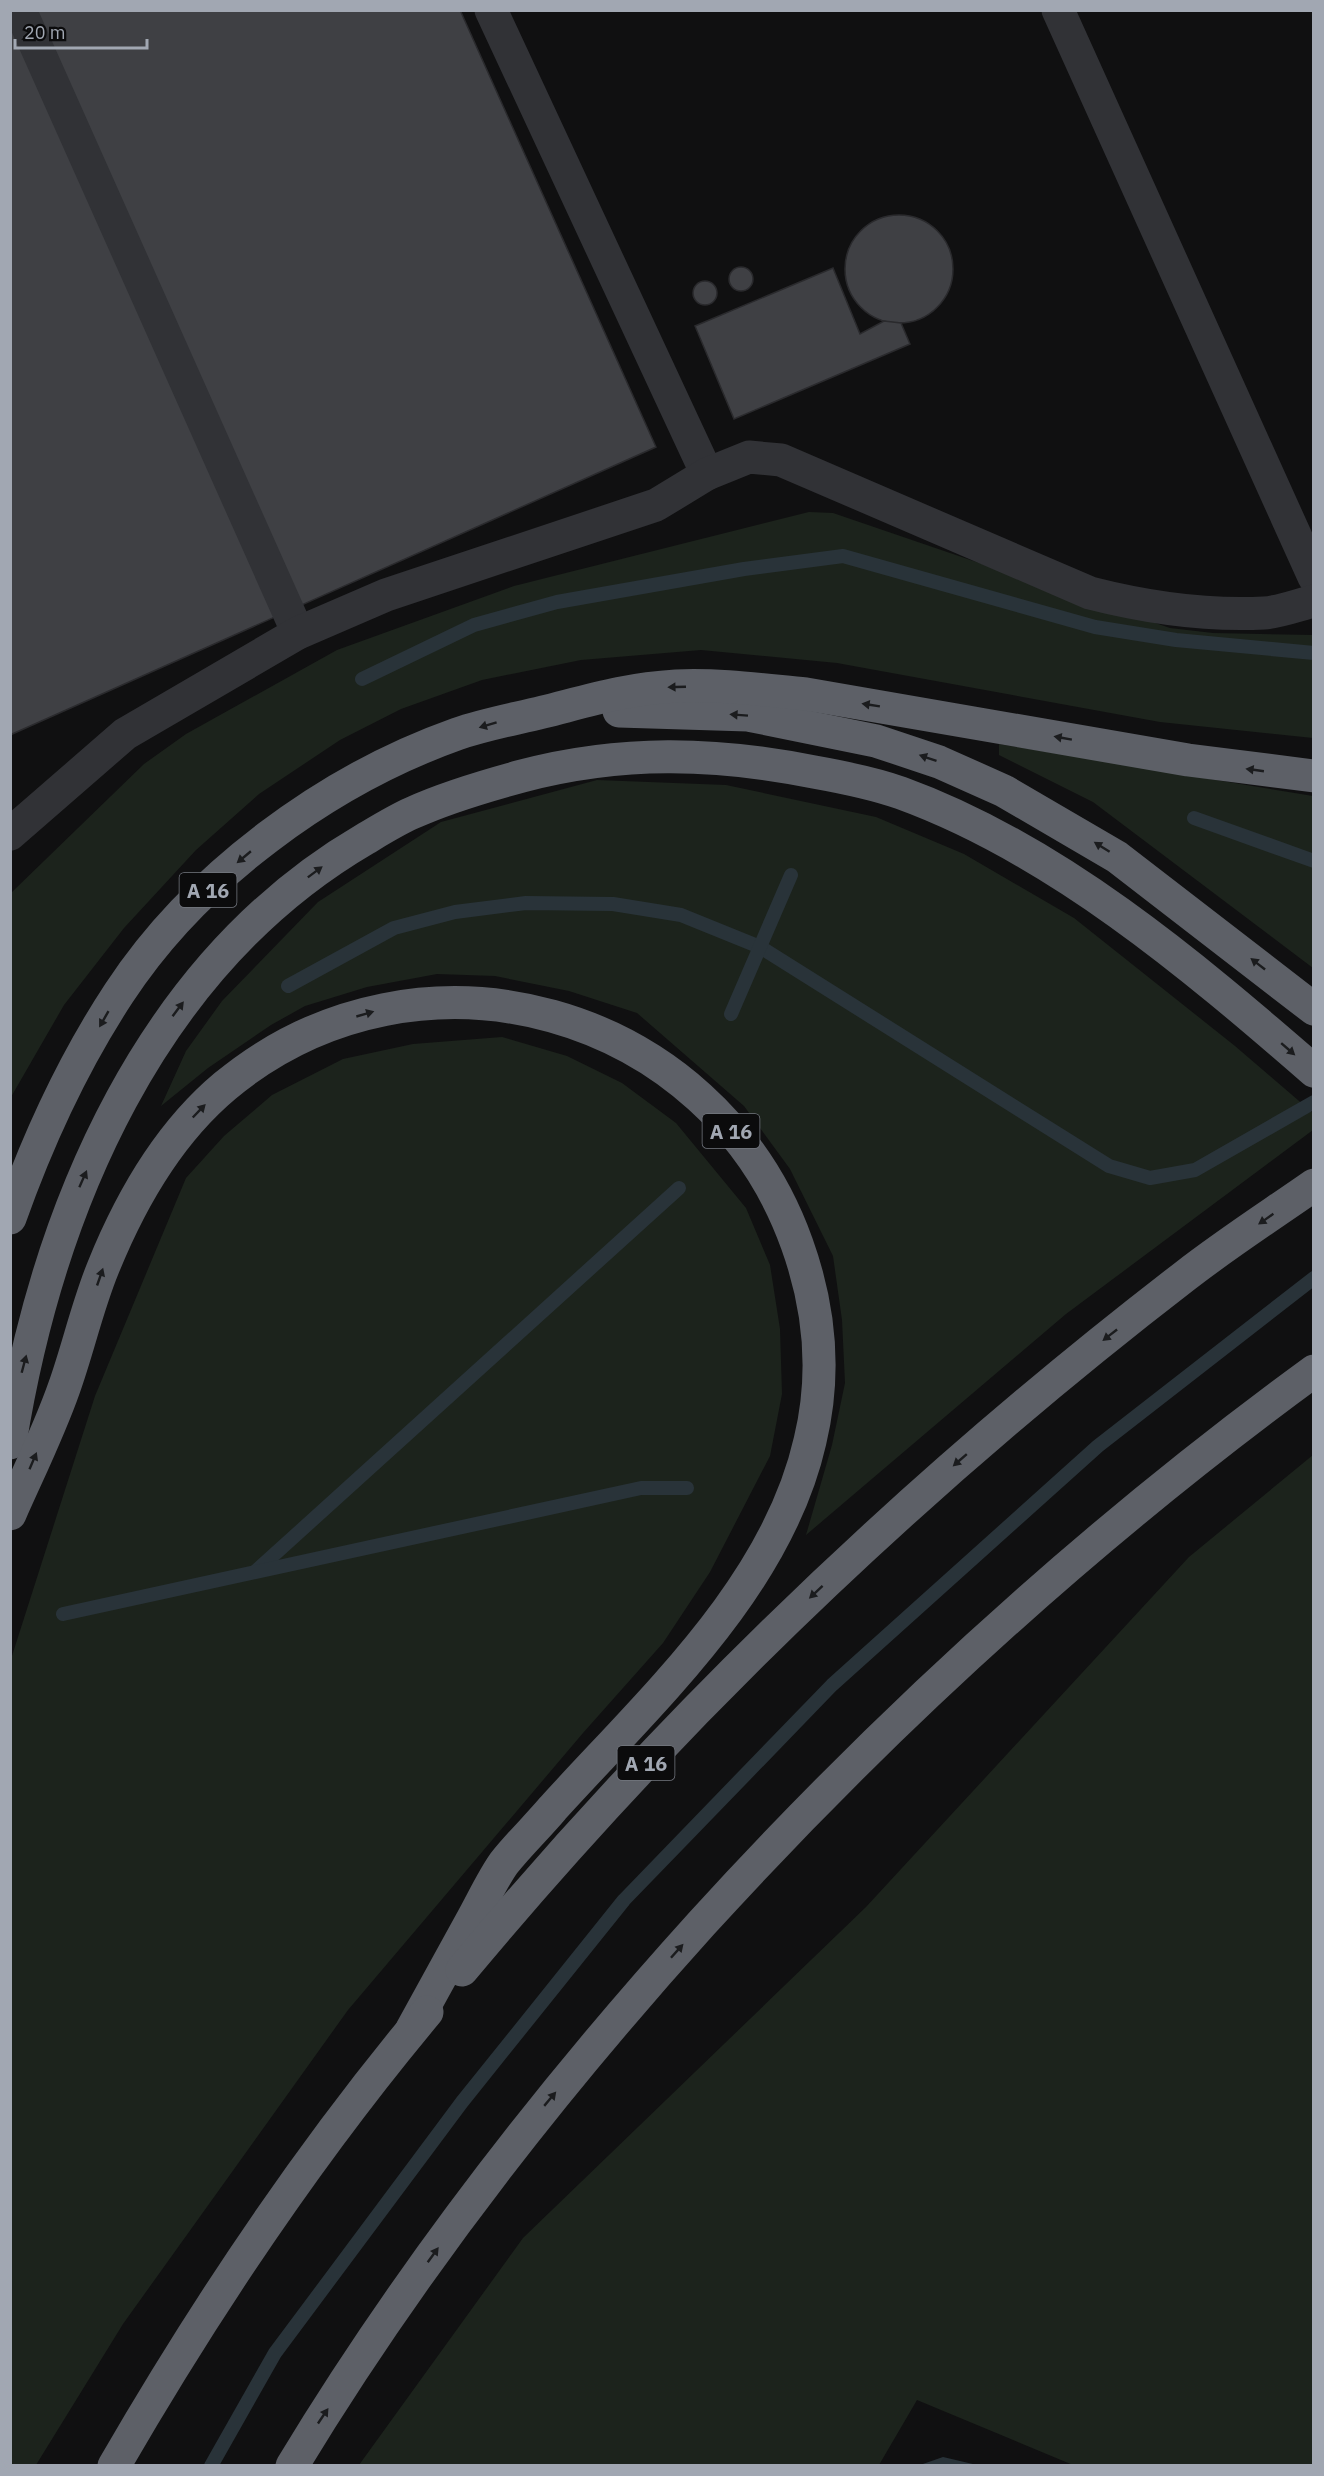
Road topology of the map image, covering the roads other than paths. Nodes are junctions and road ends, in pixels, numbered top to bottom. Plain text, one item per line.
1 (20, 10) edge
2 (491, 10) edge
3 (1058, 10) edge
4 (706, 474) junction
5 (1314, 577) edge
6 (1314, 601) edge
7 (298, 633) junction
8 (545, 711) junction
9 (1314, 776) edge
10 (10, 834) edge
11 (1309, 1005) edge
12 (1314, 1071) edge
13 (1314, 1185) edge
14 (10, 1218) edge
15 (1314, 1371) edge
16 (10, 1443) edge
17 (10, 1514) edge
18 (412, 2029) junction
19 (114, 2466) edge
20 (292, 2466) edge

1 - 7 lane
2 - 4 lane
3 - 5 lane
4 - 6 lane
4 - 7 lane
7 - 10 lane
9 -> 8 highway, A 16
11 -> 8 highway, A 16
8 -> 14 highway, A 16
16 -> 12 highway, A 16
13 -> 18 highway, A 16
20 -> 15 highway
17 -> 18 highway, A 16
18 - 19 highway, A 16

